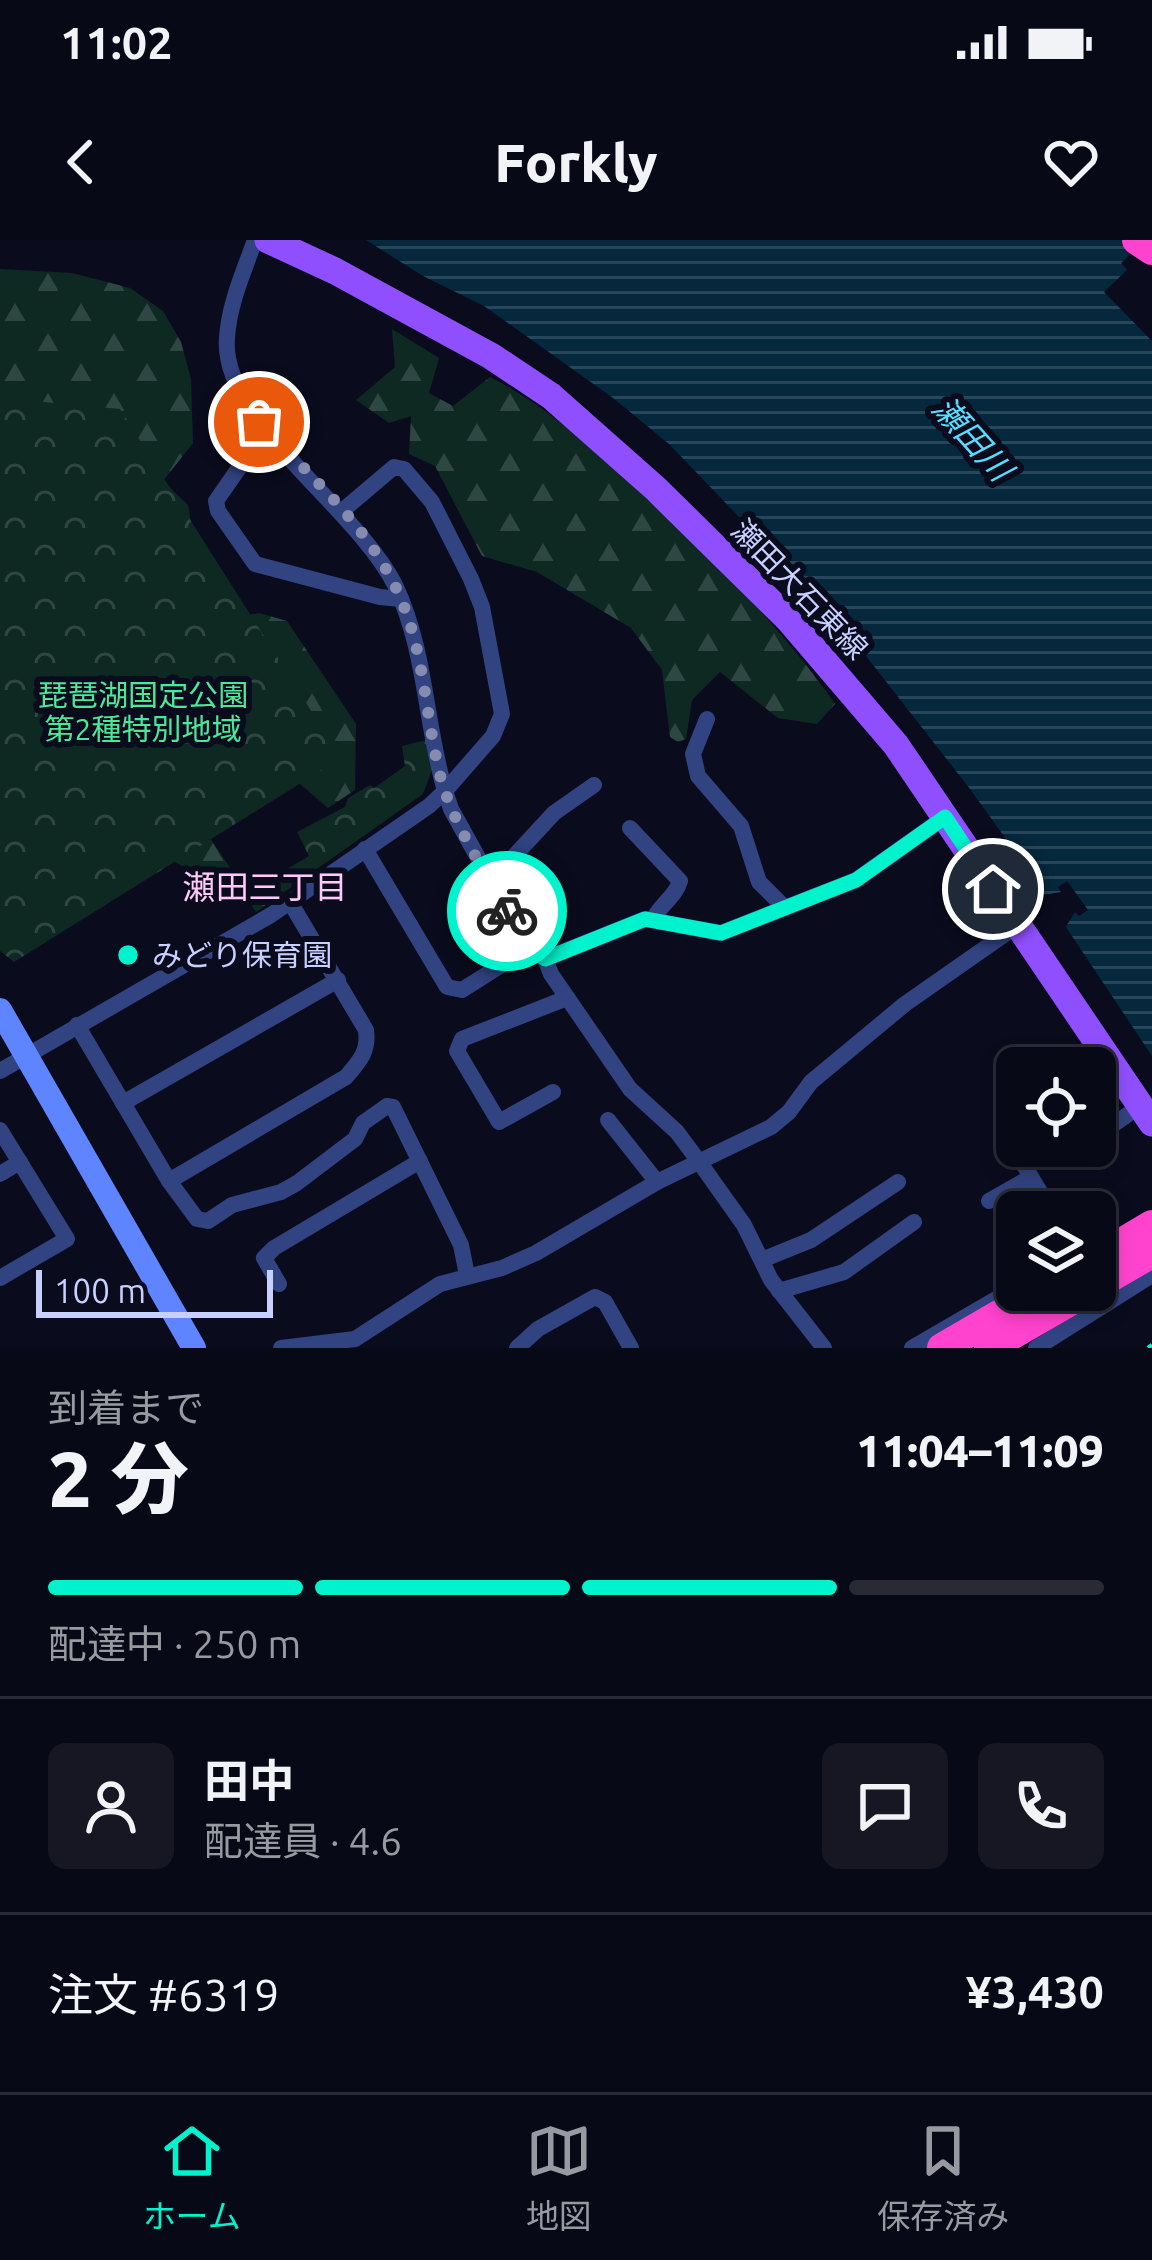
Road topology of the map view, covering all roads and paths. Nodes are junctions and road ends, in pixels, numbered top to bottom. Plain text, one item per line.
1 (255, 240) edge
2 (268, 240) edge
3 (266, 429) junction
4 (342, 511) junction
5 (401, 598) junction
6 (707, 719) dead end
7 (594, 785) dead end
8 (445, 791) junction
9 (945, 817) junction
10 (630, 828) dead end
11 (365, 849) junction
12 (489, 877) junction
13 (290, 902) junction
14 (785, 908) junction
15 (654, 918) junction
16 (1018, 925) junction
17 (538, 953) junction
18 (338, 980) junction
19 (567, 998) junction
20 (0, 1010) edge
21 (77, 1025) junction
22 (26, 1056) junction
23 (0, 1071) edge
24 (553, 1092) dead end
25 (123, 1103) junction
26 (1146, 1114) edge
27 (608, 1120) dead end
28 (1116, 1127) edge
29 (0, 1130) edge
30 (420, 1161) junction
31 (20, 1162) junction
32 (700, 1163) junction
33 (1025, 1167) edge
34 (0, 1174) edge
35 (1031, 1177) junction
36 (169, 1181) junction
37 (657, 1182) junction
38 (898, 1182) dead end
39 (1039, 1191) edge
40 (988, 1201) dead end
41 (1152, 1209) edge
42 (1152, 1226) edge
43 (911, 1228) dead end
44 (1116, 1230) edge
45 (1116, 1247) edge
46 (764, 1259) junction
47 (1143, 1266) edge
48 (467, 1276) junction
49 (0, 1278) edge
50 (279, 1284) dead end
51 (779, 1291) junction
52 (996, 1299) edge
53 (1006, 1311) edge
54 (1054, 1311) edge
55 (1060, 1311) edge
56 (370, 1330) junction
57 (194, 1348) edge
58 (280, 1348) edge
59 (380, 1348) edge
60 (517, 1348) edge
61 (631, 1348) edge
62 (824, 1348) edge
63 (912, 1348) edge
64 (942, 1348) edge
65 (989, 1348) edge
66 (1005, 1348) edge
67 (1036, 1348) edge

1 - 3 street
2 - 9 main road, 瀬田大石東線
3 - 4 street
3 - 5 street
4 - 5 street
4 - 8 street
5 - 8 street
6 - 14 street
7 - 12 street
8 - 11 street
8 - 12 street
9 - 14 street
9 - 16 main road, 瀬田大石東線
10 - 15 street
11 - 13 street
11 - 17 street
12 - 17 street
13 - 18 street
13 - 21 street
14 - 15 street
15 - 17 street
16 - 26 main road, 瀬田大石東線
16 - 32 street
17 - 19 street
18 - 25 street
18 - 36 street
19 - 24 street
19 - 32 street
20 - 22 street
21 - 22 street
21 - 25 street
22 - 23 street
22 - 57 street
25 - 36 street
26 - 28 street
27 - 37 street
29 - 31 street
30 - 36 street
30 - 48 street
30 - 50 street
31 - 34 street
31 - 49 street
32 - 37 street
32 - 46 street
33 - 35 street
35 - 39 street
35 - 40 street
37 - 48 street
38 - 46 street
41 - 44 street
42 - 45 highway
43 - 51 street
46 - 51 street
47 - 67 street
48 - 56 street
51 - 62 street
52 - 63 street
53 - 64 highway
54 - 65 highway
55 - 66 highway
56 - 58 street
56 - 59 street
60 - 61 street

